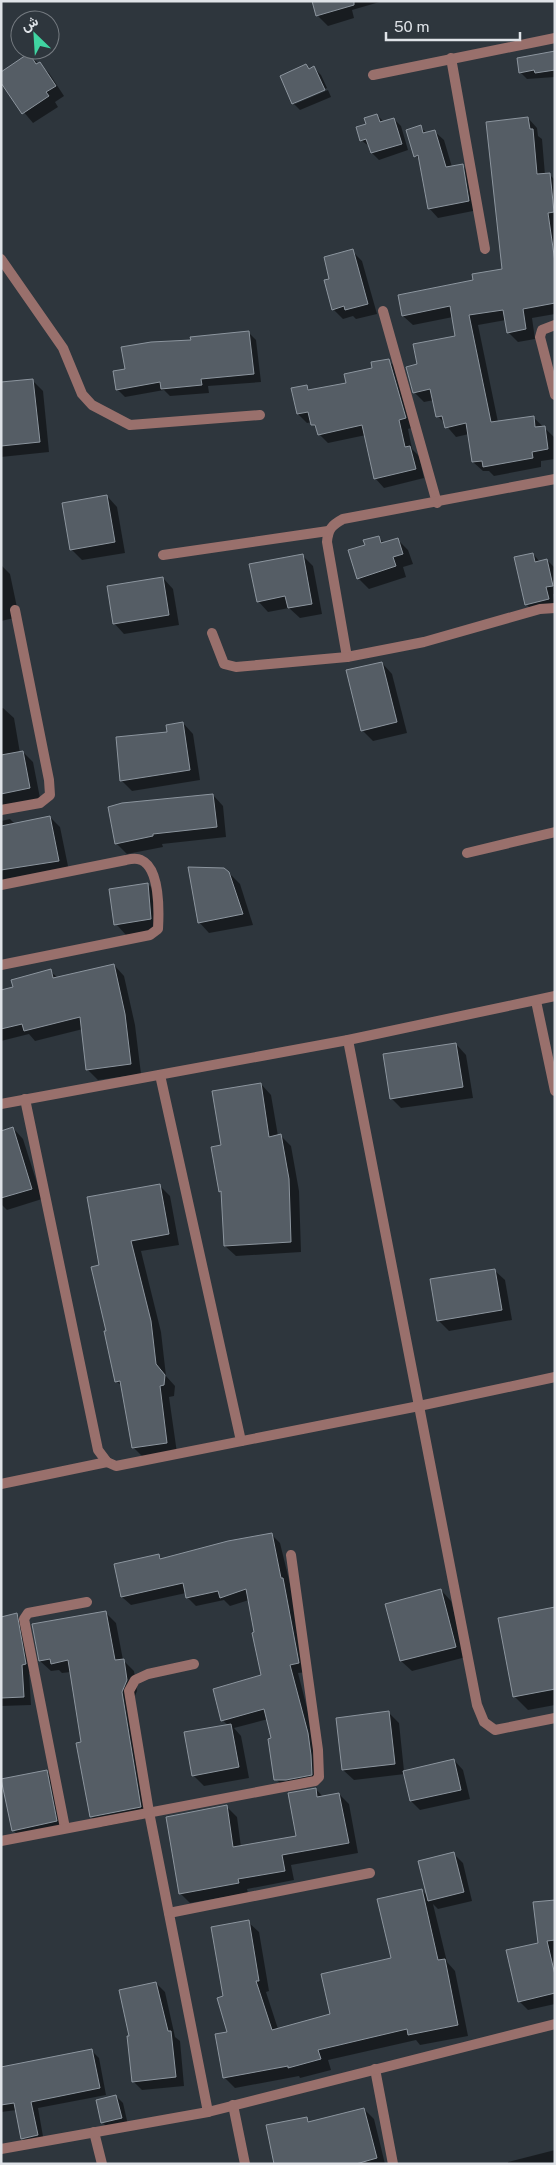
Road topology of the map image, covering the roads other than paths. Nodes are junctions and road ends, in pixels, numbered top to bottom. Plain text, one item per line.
1 (555, 38) edge
2 (451, 58) junction
3 (374, 74) dead end
4 (485, 249) dead end
5 (1, 259) edge
6 (383, 311) dead end
7 (555, 325) edge
8 (555, 395) edge
9 (260, 415) dead end
10 (555, 479) edge
11 (437, 503) junction
12 (328, 531) junction
13 (163, 555) dead end
14 (555, 608) edge
15 (15, 610) dead end
16 (212, 633) dead end
17 (347, 657) junction
18 (1, 810) edge
19 (555, 832) edge
20 (467, 853) dead end
21 (1, 885) edge
22 (1, 965) edge
23 (555, 996) edge
24 (536, 1001) junction
25 (348, 1040) junction
26 (160, 1075) junction
27 (555, 1091) edge
28 (25, 1099) junction
29 (1, 1104) edge
30 (555, 1377) edge
31 (419, 1406) junction
32 (240, 1441) junction
33 (107, 1462) junction
34 (1, 1484) edge
35 (291, 1555) dead end
36 (87, 1602) dead end
37 (194, 1664) dead end
38 (555, 1718) edge
39 (149, 1812) junction
40 (66, 1828) junction
41 (1, 1841) edge
42 (370, 1873) dead end
43 (168, 1913) junction
44 (555, 2024) edge
45 (375, 2069) junction
46 (233, 2105) junction
47 (208, 2112) junction
48 (94, 2132) junction
49 (1, 2149) edge
50 (102, 2164) edge
51 (245, 2164) edge
52 (393, 2164) edge

1 - 2 street
2 - 3 street
2 - 4 street
5 - 9 street
6 - 11 street
7 - 8 street
10 - 11 street
11 - 12 street
12 - 13 street
12 - 17 street
14 - 17 street
15 - 18 street
16 - 17 street
19 - 20 street
21 - 22 street
23 - 24 street
24 - 25 street
24 - 27 street
25 - 26 street
25 - 31 street
26 - 28 street
26 - 32 street
28 - 29 street
28 - 33 street
30 - 31 street
31 - 32 street
31 - 38 street
32 - 33 street
33 - 34 street
35 - 39 street
36 - 40 street
37 - 39 street
39 - 40 street
39 - 43 street
40 - 41 street
42 - 43 street
43 - 47 street
44 - 45 street
45 - 46 street
45 - 52 street
46 - 47 street
46 - 51 street
47 - 48 street
48 - 49 street
48 - 50 street

